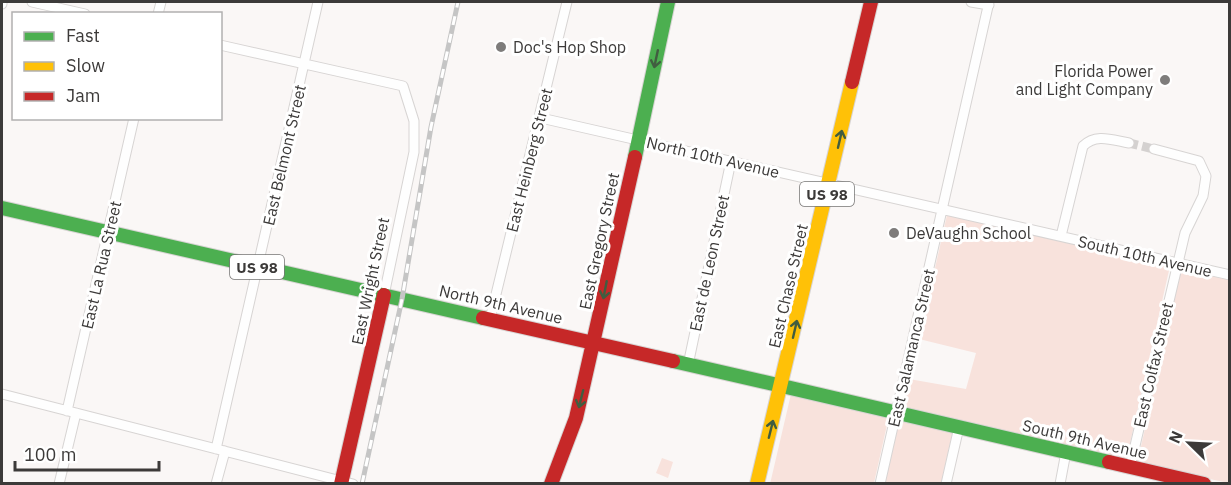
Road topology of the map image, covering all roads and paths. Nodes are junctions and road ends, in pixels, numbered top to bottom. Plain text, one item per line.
1 (32, 2) edge
2 (318, 2) edge
3 (567, 2) edge
4 (668, 2) edge
5 (871, 2) edge
6 (971, 2) edge
7 (989, 3) edge
8 (75, 12) edge
9 (222, 45) edge
10 (305, 63) junction
11 (540, 118) junction
12 (135, 120) edge
13 (637, 140) junction
14 (1129, 143) tunnel mouth
15 (1154, 149) tunnel mouth
16 (731, 161) junction
17 (830, 183) junction
18 (2, 208) edge
19 (943, 209) junction
20 (108, 233) junction
21 (1061, 236) junction
22 (1177, 263) junction
23 (258, 267) junction
24 (1230, 275) edge
25 (384, 295) junction
26 (490, 319) junction
27 (595, 342) junction
28 (688, 365) junction
29 (782, 386) junction
30 (2, 394) edge
31 (72, 412) junction
32 (896, 412) junction
33 (959, 427) junction
34 (994, 435) joint
35 (221, 450) junction
36 (1066, 452) junction
37 (1130, 467) junction
38 (759, 480) edge
39 (345, 482) edge
40 (59, 483) edge
41 (216, 483) edge
42 (551, 483) edge
43 (880, 483) edge
44 (946, 483) edge
45 (1060, 483) edge
46 (1204, 483) edge

1 - 8 street
2 - 10 street, East Belmont Street
3 - 11 street, East Heinberg Street
4 -> 13 main road, East Gregory Street
17 -> 5 main road, East Chase Street / US 98
6 - 7 street
7 - 19 street, East Salamanca Street
9 - 10 street
10 - 23 street, East Belmont Street
10 - 25 street, East Wright Street
11 - 13 street, North 10th Avenue
11 - 26 street, East Heinberg Street
12 - 20 street, East La Rua Street
13 - 16 street, North 10th Avenue
13 -> 27 main road, East Gregory Street
14 - 21 street
15 - 22 street, East Colfax Street
16 - 17 street, North 10th Avenue
16 - 28 street, East de Leon Street
17 - 19 street, North 10th Avenue
29 -> 17 main road, East Chase Street / US 98
18 - 20 main road, North 9th Avenue / US 98
19 - 21 street, North 10th Avenue
19 - 32 street, East Salamanca Street
20 - 23 main road, North 9th Avenue / US 98
20 - 31 street, East La Rua Street
21 - 22 street, South 10th Avenue
22 - 24 street, South 10th Avenue
22 - 37 street, East Colfax Street
23 - 25 main road, North 9th Avenue / US 98
23 - 35 street, East Belmont Street
25 - 26 main road, North 9th Avenue / US 98
25 - 39 main road, East Wright Street
26 - 27 main road, North 9th Avenue / US 98
27 - 28 main road, North 9th Avenue / US 98
27 -> 42 main road, East Gregory Street
28 - 29 main road, North 9th Avenue / US 98
29 - 32 main road, North 9th Avenue
38 -> 29 main road, East Chase Street
30 - 31 street
31 - 35 street
31 - 40 street, East La Rua Street
32 - 33 main road, North 9th Avenue
32 - 43 street, East Salamanca Street
33 - 34 main road, North 9th Avenue
33 - 44 street
34 - 36 main road, South 9th Avenue
35 - 39 street
35 - 41 street, East Belmont Street
36 - 37 main road, South 9th Avenue
36 - 45 street
37 - 46 main road, South 9th Avenue

